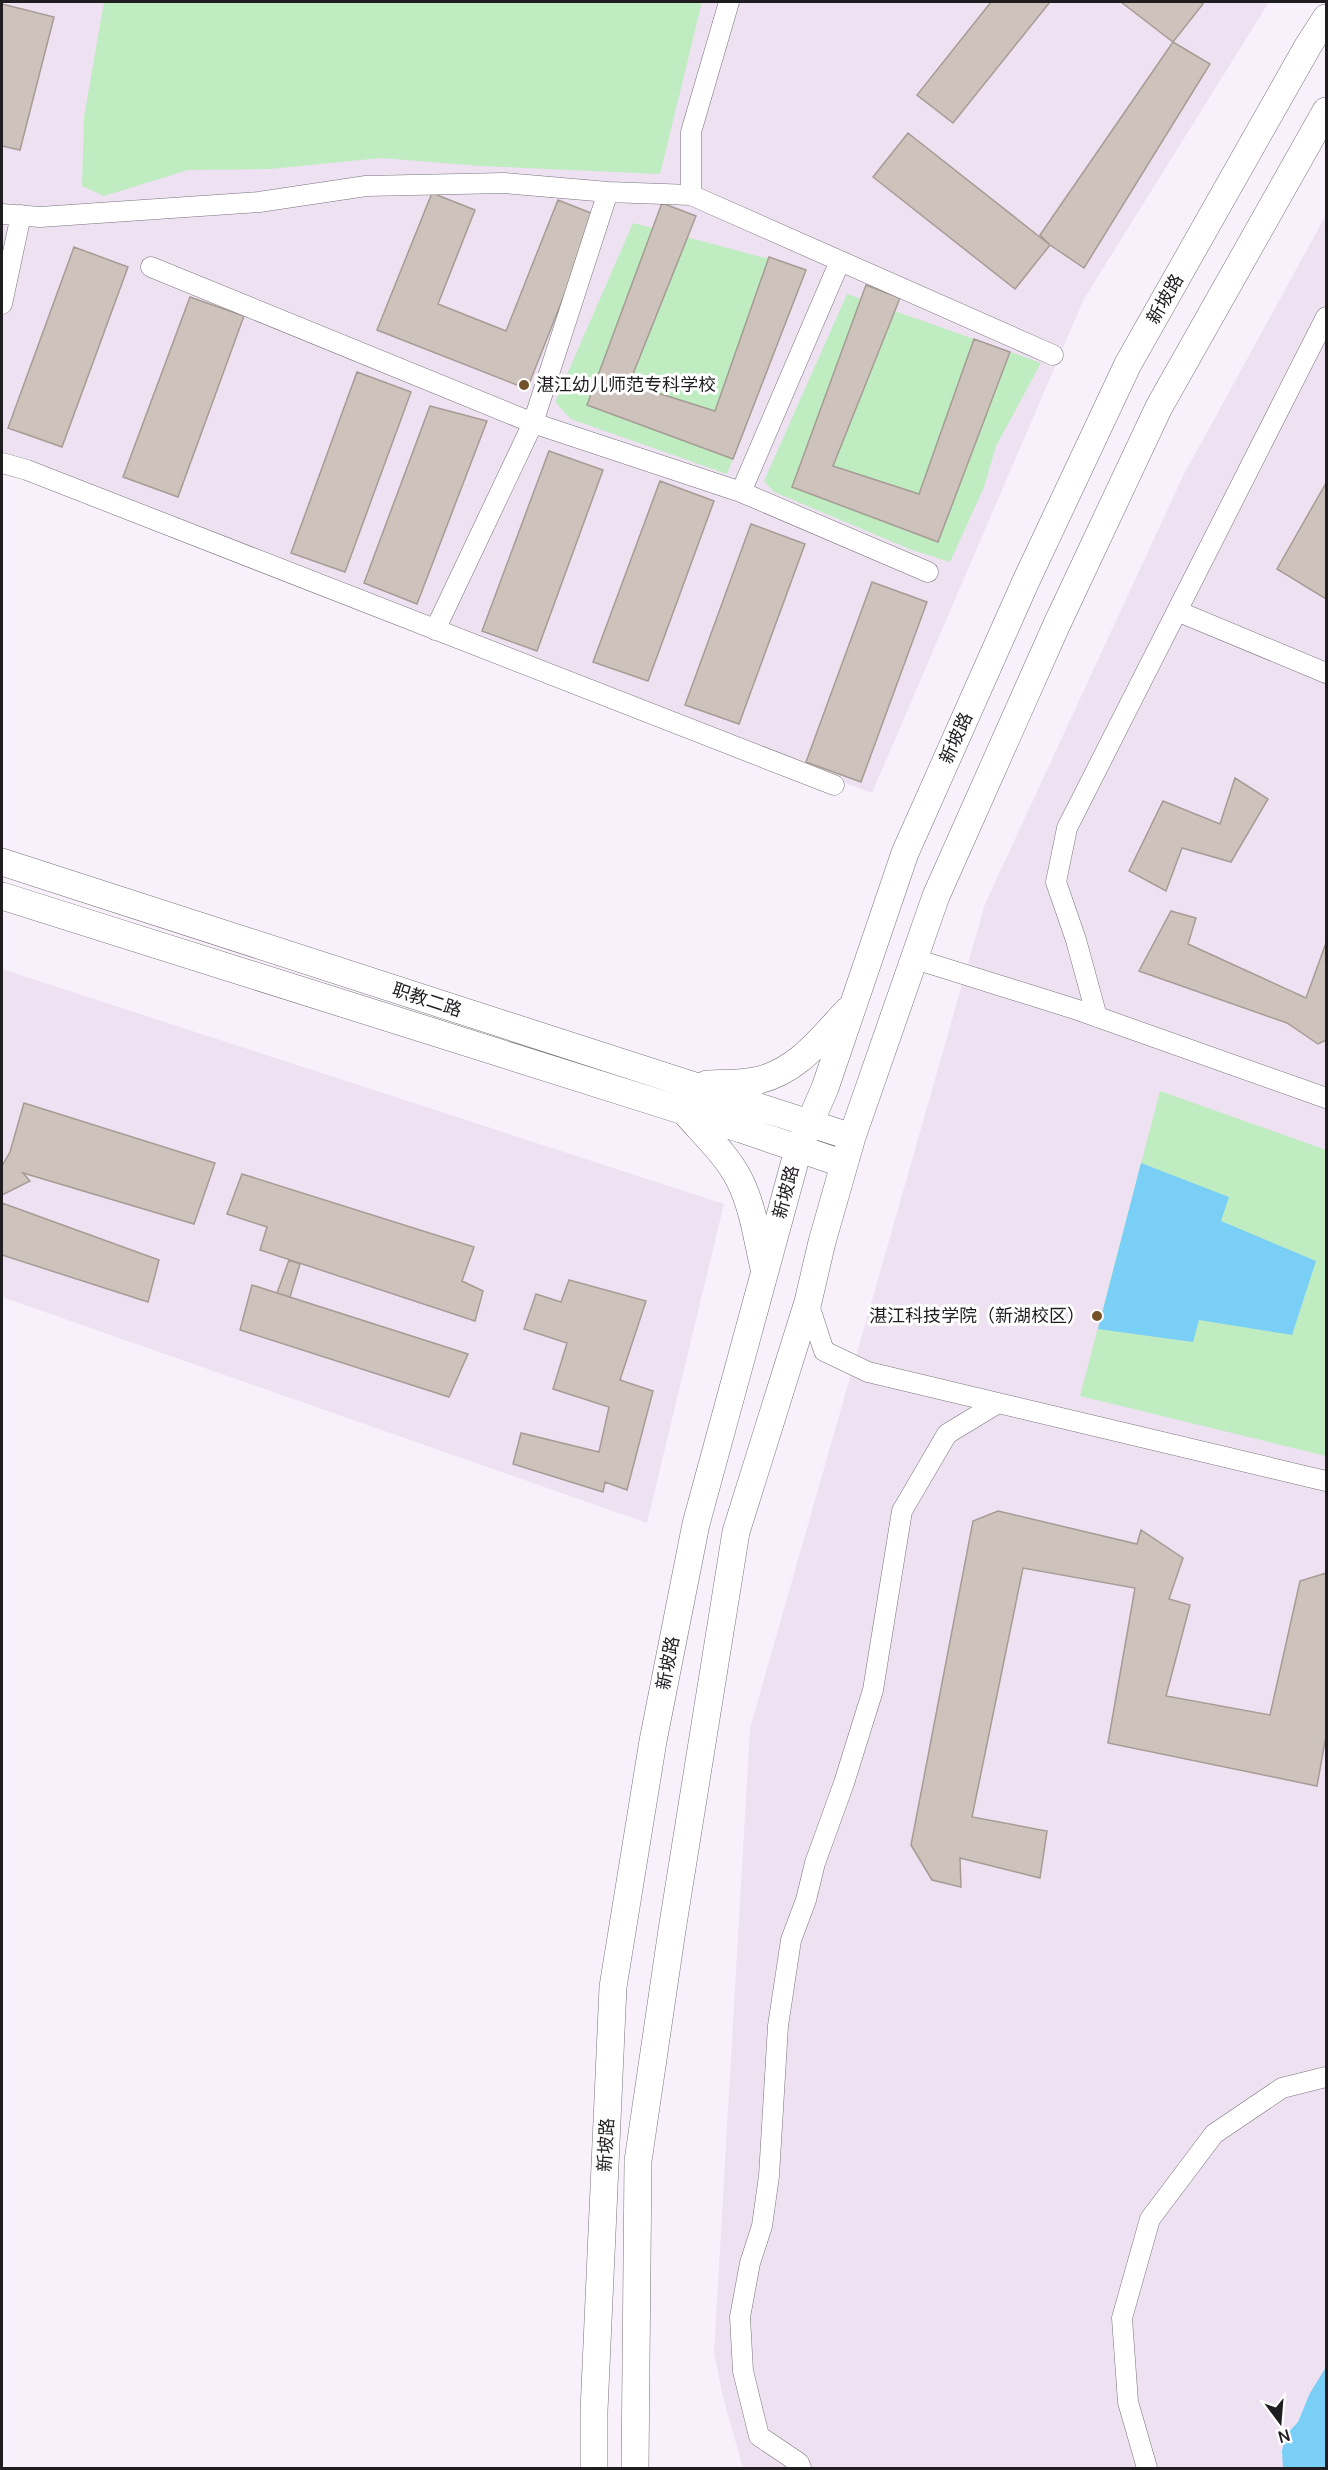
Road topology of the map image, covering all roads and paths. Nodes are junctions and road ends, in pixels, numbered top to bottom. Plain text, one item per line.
1 (729, 2) edge
2 (1326, 18) edge
3 (1326, 111) edge
4 (608, 192) junction
5 (691, 195) junction
6 (11, 215) edge
7 (840, 261) junction
8 (151, 267) dead end
9 (2, 304) edge
10 (1326, 317) edge
11 (1053, 355) dead end
12 (532, 423) junction
13 (2, 463) edge
14 (741, 492) junction
15 (928, 572) dead end
16 (1177, 611) junction
17 (435, 630) junction
18 (1326, 673) edge
19 (834, 785) dead end
20 (2, 862) edge
21 (2, 896) edge
22 (915, 959) junction
23 (854, 1003) junction
24 (1097, 1017) junction
25 (687, 1098) junction
26 (1326, 1098) edge
27 (809, 1123) junction
28 (852, 1137) junction
29 (798, 1150) junction
30 (844, 1164) junction
31 (765, 1272) junction
32 (808, 1302) junction
33 (998, 1403) junction
34 (1326, 1481) edge
35 (1326, 2077) edge
36 (594, 2469) edge
37 (635, 2469) edge
38 (801, 2469) edge
39 (1147, 2469) edge

1 - 5 street
2 - 23 street, 新坡路
3 - 22 street
4 - 5 street
4 - 6 street
4 - 12 street
5 - 7 street
6 - 9 street
7 - 11 street
7 - 14 street
8 - 12 street
10 - 16 street
12 - 14 street
12 - 17 street
13 - 17 street
14 - 15 street
16 - 18 street
16 - 24 street
17 - 19 street
20 - 25 street, 职教二路
21 - 25 street, 职教二路
22 - 24 street
22 - 28 street
23 - 25 street
23 - 27 street, 新坡路
24 - 26 street
25 - 27 street, 职教二路
25 - 29 street, 职教二路
25 - 31 street
27 - 28 street, 职教二路
27 - 29 street, 新坡路
28 - 30 street
29 - 30 street, 职教二路
29 - 31 street, 新坡路
30 - 32 street, 新坡路
31 - 36 street, 新坡路
32 - 33 street
32 - 37 street, 新坡路
33 - 34 street
33 - 38 street
35 - 39 street

